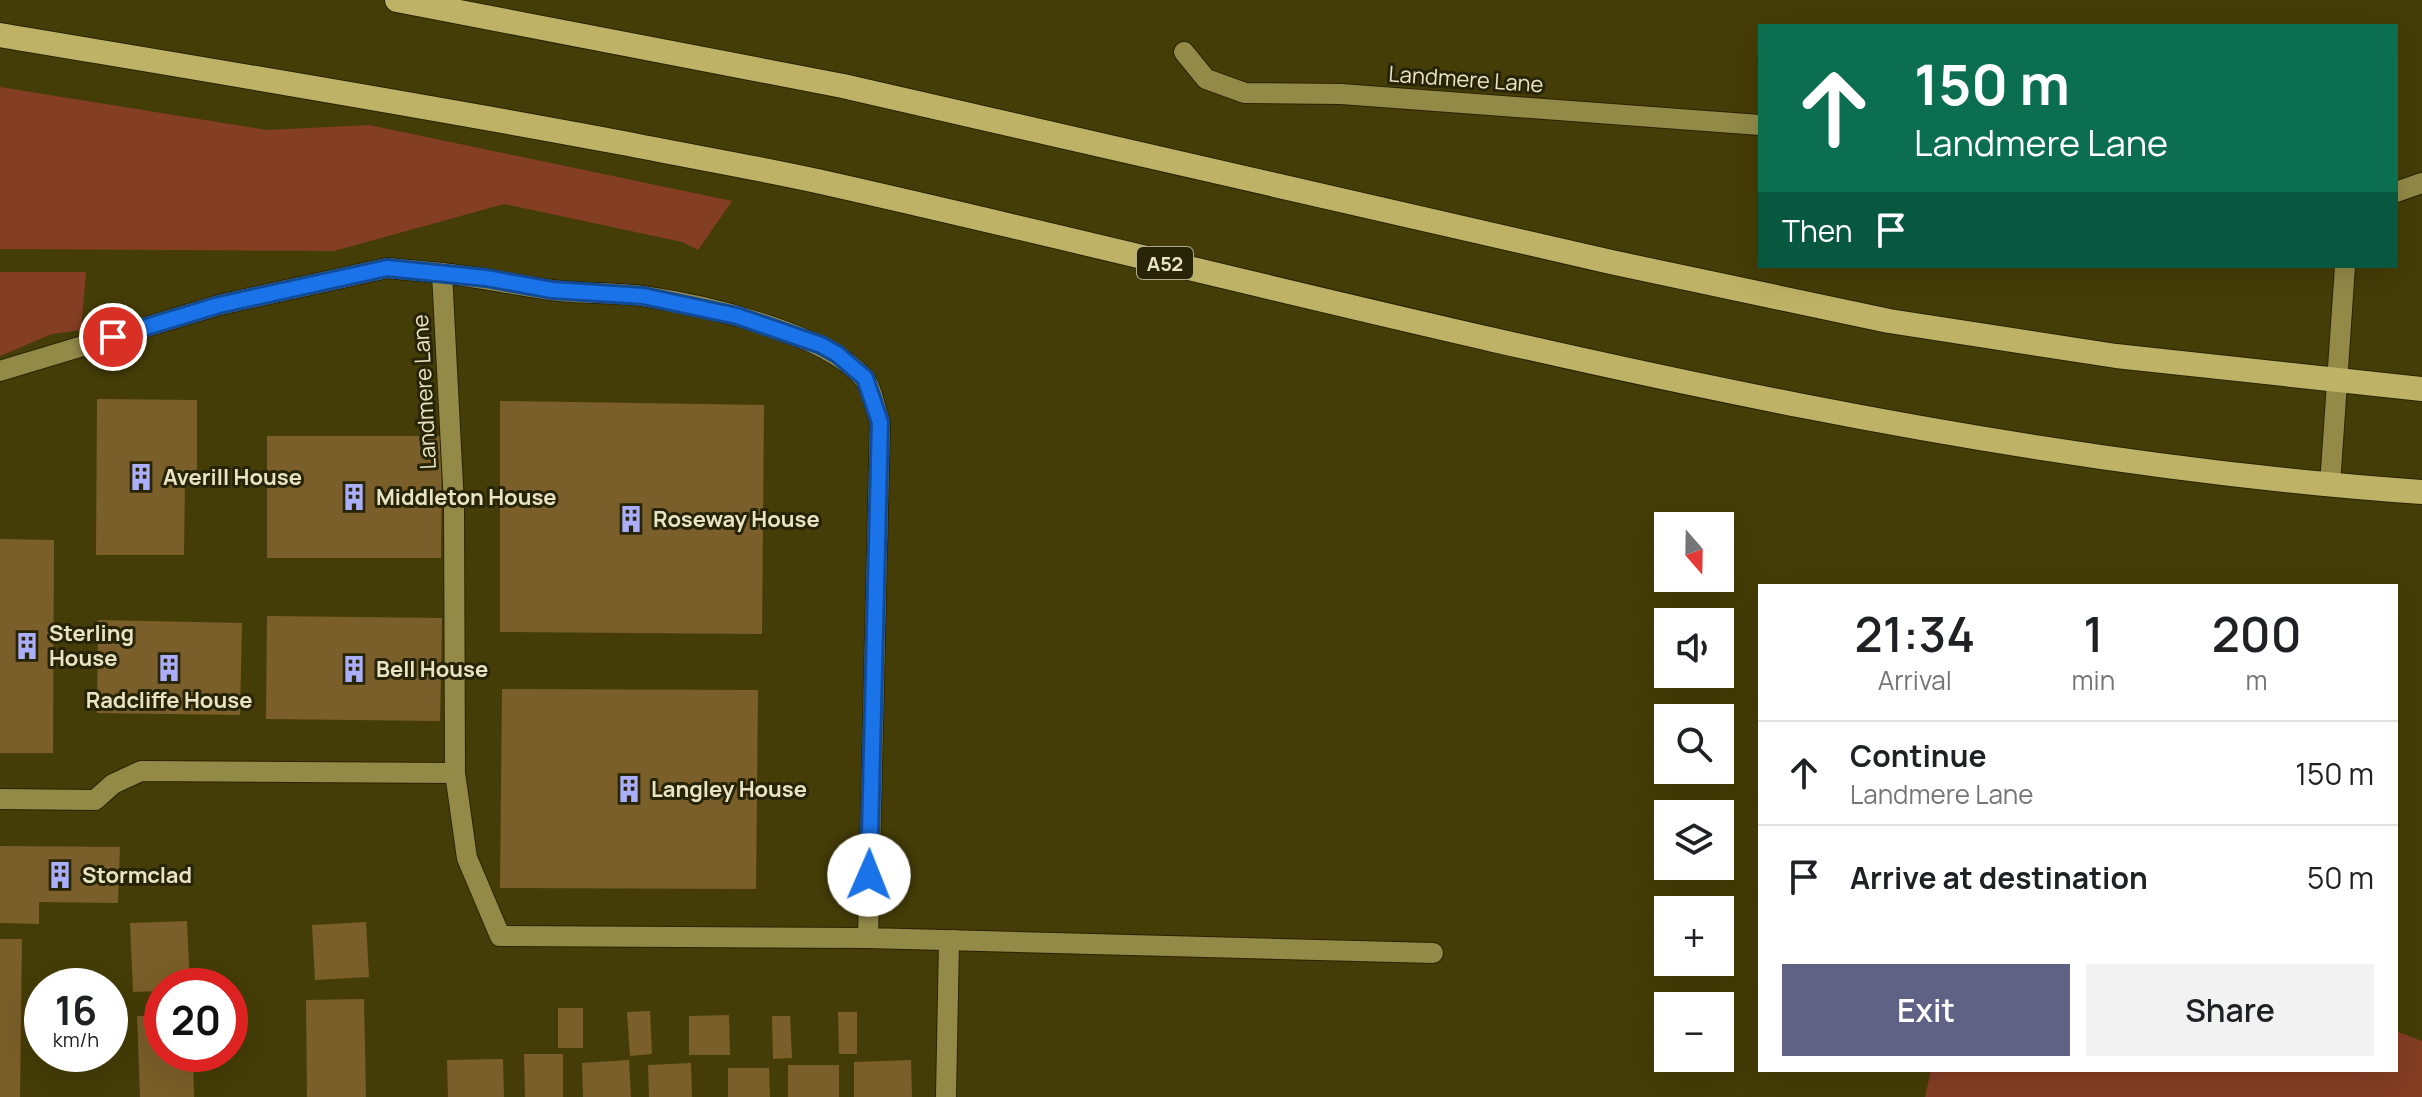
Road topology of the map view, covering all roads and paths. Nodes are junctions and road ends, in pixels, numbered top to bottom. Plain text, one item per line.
1 (397, 0) edge
2 (0, 35) edge
3 (1184, 52) dead end
4 (1758, 125) edge
5 (2422, 183) edge
6 (2398, 191) edge
7 (2345, 268) edge
8 (442, 273) junction
9 (0, 371) edge
10 (2337, 381) junction
11 (2422, 389) edge
12 (2330, 485) junction
13 (2422, 492) edge
14 (455, 773) junction
15 (0, 799) edge
16 (868, 938) junction
17 (954, 940) junction
18 (1433, 953) dead end
19 (946, 1097) edge

1 - 10 highway
2 - 12 highway, A52
3 - 4 street, Landmere Lane
5 - 6 street
7 - 10 street
8 - 9 street
8 - 14 street, Landmere Lane
8 - 16 street
10 - 11 highway
10 - 12 street
12 - 13 highway, A52
14 - 15 street
14 - 16 street, Landmere Lane
16 - 17 street
17 - 18 street
17 - 19 street

